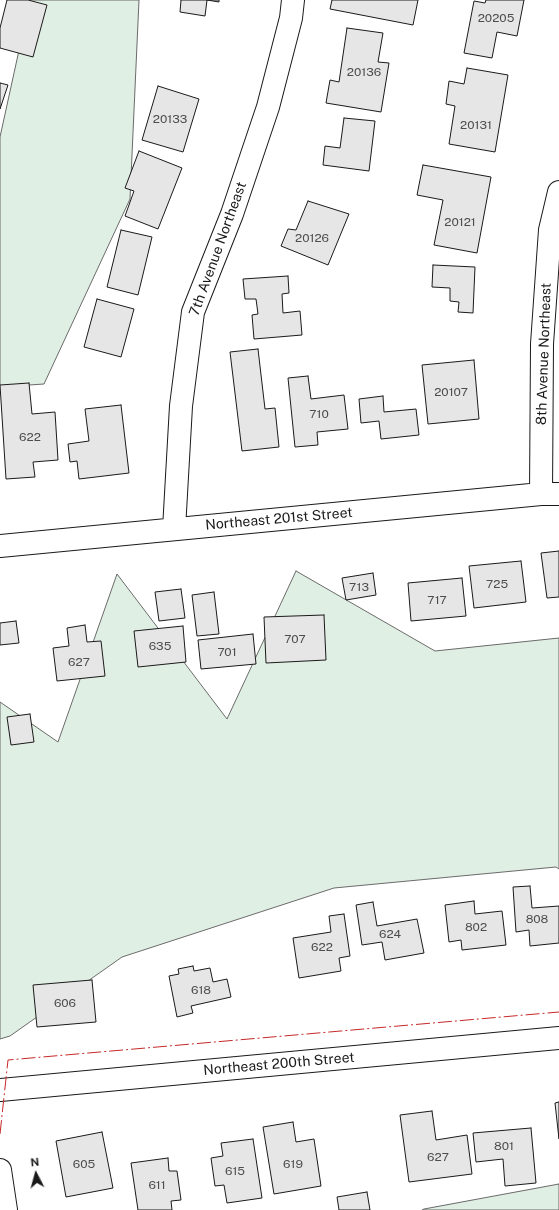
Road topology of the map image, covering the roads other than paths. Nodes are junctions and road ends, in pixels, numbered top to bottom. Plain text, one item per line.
1 (293, 0) edge
2 (559, 192) edge
3 (550, 494) edge
4 (174, 529) junction
5 (0, 546) edge
6 (559, 1038) edge
7 (0, 1090) edge
8 (0, 1170) edge
9 (6, 1210) edge

1 - 4 street, 7th Avenue Northeast
2 - 3 street, 8th Avenue Northeast
3 - 4 street, Northeast 201st Street
4 - 5 street, Northeast 201st Street
6 - 7 street, Northeast 200th Street
8 - 9 street

